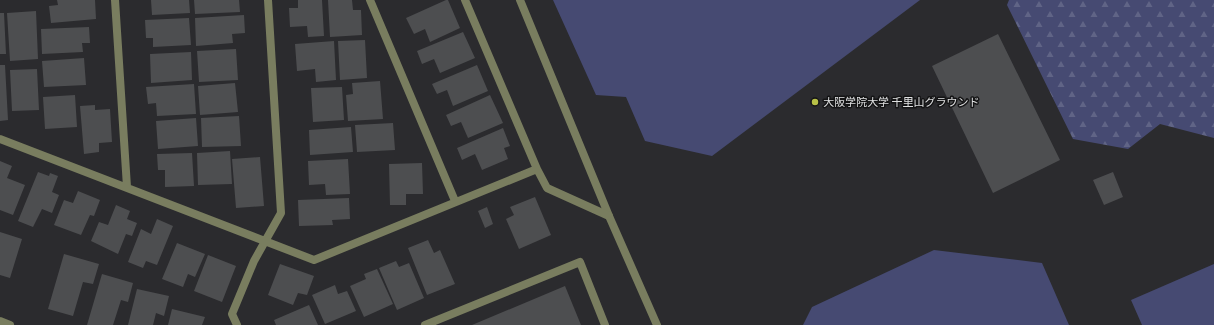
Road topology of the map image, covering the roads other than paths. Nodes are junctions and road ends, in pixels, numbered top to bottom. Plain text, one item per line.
1 (115, 0) edge
2 (268, 0) edge
3 (370, 0) edge
4 (465, 0) edge
5 (520, 0) edge
6 (0, 139) edge
7 (537, 169) junction
8 (127, 187) junction
9 (455, 201) junction
10 (608, 216) junction
11 (265, 241) junction
12 (0, 321) edge
13 (10, 325) edge
14 (237, 325) edge
15 (425, 325) edge
16 (606, 325) edge
17 (657, 325) edge

1 - 8 street
2 - 11 street
3 - 9 street
4 - 7 street
5 - 10 street
6 - 8 street
7 - 9 street
7 - 10 street
8 - 11 street
9 - 11 street
10 - 17 street
11 - 14 street
12 - 13 street
15 - 16 street

